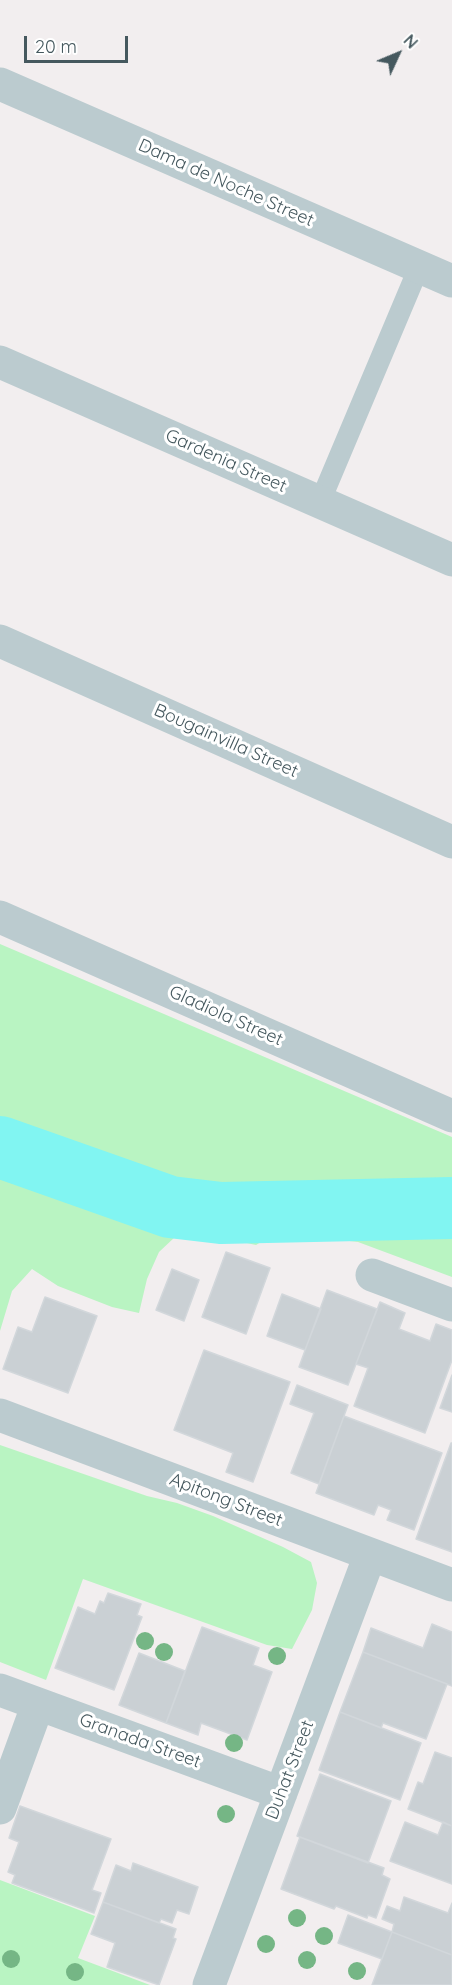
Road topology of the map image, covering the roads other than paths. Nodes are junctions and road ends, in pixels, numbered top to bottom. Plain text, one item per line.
1 (0, 84) edge
2 (419, 267) junction
3 (452, 282) edge
4 (0, 362) edge
5 (320, 502) junction
6 (452, 560) edge
7 (0, 641) edge
8 (452, 842) edge
9 (0, 917) edge
10 (452, 1116) edge
11 (372, 1275) dead end
12 (452, 1305) edge
13 (0, 1416) edge
14 (370, 1555) junction
15 (452, 1585) edge
16 (0, 1690) edge
17 (38, 1704) junction
18 (281, 1792) junction
19 (0, 1808) edge
20 (209, 1985) edge

1 - 2 street, Dama de Noche Street
2 - 3 street, Dama de Noche Street
2 - 5 lane
4 - 5 street, Gardenia Street
5 - 6 street, Gardenia Street
7 - 8 street, Bougainvilla Street
9 - 10 street, Gladiola Street
11 - 12 street
13 - 14 street, Apitong Street
14 - 15 street, Apitong Street
14 - 18 street, Duhat Street
16 - 17 street, Granada Street
17 - 18 street, Granada Street
17 - 19 street
18 - 20 street, Duhat Street

